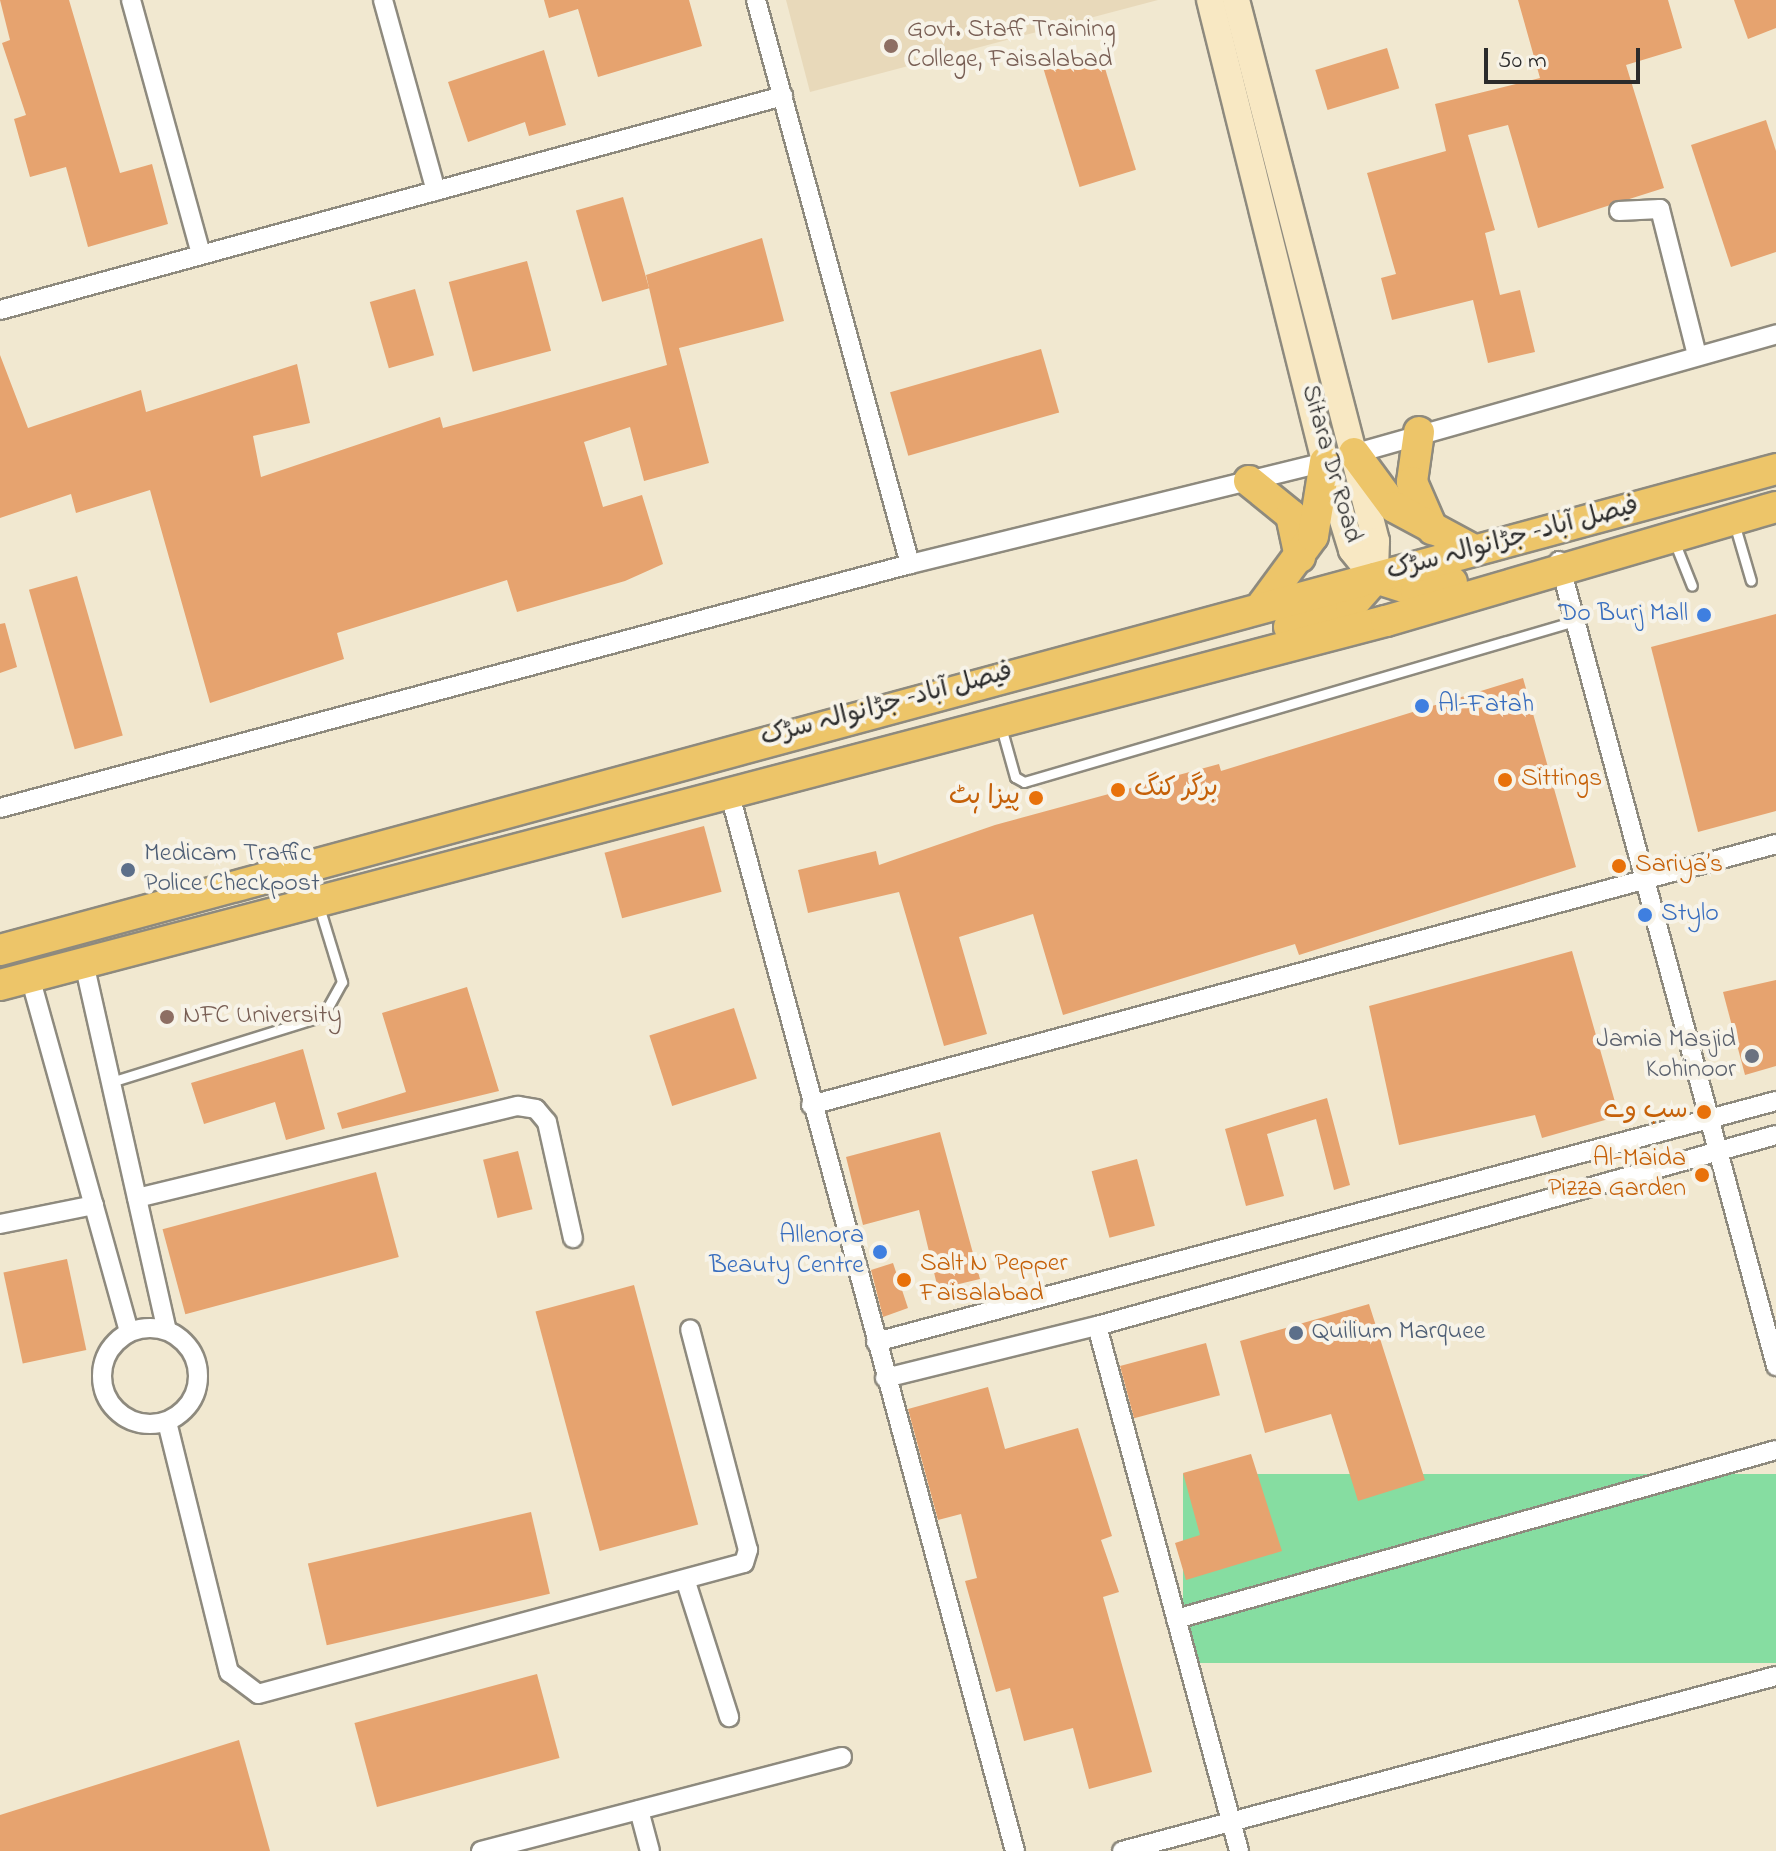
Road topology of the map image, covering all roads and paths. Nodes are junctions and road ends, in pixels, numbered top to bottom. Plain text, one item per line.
1 (131, 0) edge
2 (383, 0) edge
3 (756, 0) edge
4 (1210, 0) edge
5 (1236, 0) edge
6 (783, 96) junction
7 (436, 191) junction
8 (1619, 211) dead end
9 (201, 255) junction
10 (0, 310) edge
11 (1776, 334) edge
12 (1697, 355) junction
13 (1419, 432) junction
14 (1354, 453) junction
15 (1325, 462) junction
16 (1776, 469) edge
17 (1249, 481) junction
18 (1776, 507) edge
19 (1733, 519) junction
20 (1433, 530) junction
21 (1672, 536) junction
22 (1474, 550) junction
23 (1300, 557) junction
24 (910, 564) junction
25 (1560, 564) junction
26 (1375, 578) junction
27 (1751, 581) dead end
28 (1692, 586) dead end
29 (1263, 604) junction
30 (1575, 621) junction
31 (1084, 697) junction
32 (999, 720) junction
33 (729, 791) junction
34 (0, 808) edge
35 (1776, 844) edge
36 (1644, 879) junction
37 (317, 901) junction
38 (0, 950) edge
39 (84, 963) junction
40 (30, 977) junction
41 (0, 985) edge
42 (111, 1082) junction
43 (1776, 1101) edge
44 (811, 1105) junction
45 (1712, 1118) junction
46 (1776, 1135) edge
47 (1721, 1149) junction
48 (137, 1198) junction
49 (94, 1205) junction
50 (0, 1224) edge
51 (573, 1238) dead end
52 (1097, 1326) junction
53 (690, 1329) dead end
54 (167, 1330) junction
55 (129, 1332) junction
56 (876, 1342) junction
57 (1776, 1366) edge
58 (885, 1378) junction
59 (167, 1422) junction
60 (1776, 1450) edge
61 (686, 1582) junction
62 (1176, 1619) junction
63 (1776, 1676) edge
64 (729, 1717) dead end
65 (842, 1757) dead end
66 (639, 1810) junction
67 (1232, 1824) junction
68 (481, 1851) edge
69 (650, 1851) edge
70 (1015, 1851) edge
71 (1122, 1851) edge
72 (1239, 1851) edge

1 - 9 street
2 - 7 street
3 - 6 street
4 - 15 street, Sitara Dr Road
5 - 14 street, Sitara Dr Road
6 - 7 street
6 - 24 street
7 - 9 street
8 - 12 street
9 - 10 street
11 - 12 street
12 - 13 street
13 - 14 street
13 - 20 main road
14 - 15 street
14 - 20 main road
14 - 26 street, Sitara Dr Road
15 - 17 street
15 - 23 main road
15 - 26 street, Sitara Dr Road
16 - 22 main road, فیصل آباد– جڑانوالہ سڑک
17 - 23 main road
17 - 24 street
18 - 19 main road, فیصل آباد– جڑانوالہ سڑک
19 - 21 main road, فیصل آباد– جڑانوالہ سڑک
19 - 27 lane
20 - 22 main road
21 - 25 main road, فیصل آباد– جڑانوالہ سڑک
21 - 28 lane
22 - 26 main road, فیصل آباد– جڑانوالہ سڑک
23 - 29 main road
24 - 34 street
25 - 26 main road
25 - 30 street
25 - 31 main road, فیصل آباد– جڑانوالہ سڑک
26 - 29 main road, فیصل آباد– جڑانوالہ سڑک
26 - 31 main road
29 - 38 main road, فیصل آباد– جڑانوالہ سڑک
30 - 32 lane
30 - 36 street
31 - 32 main road, فیصل آباد– جڑانوالہ سڑک
32 - 33 main road, فیصل آباد– جڑانوالہ سڑک
33 - 37 main road, فیصل آباد– جڑانوالہ سڑک
33 - 44 street
35 - 36 street
36 - 44 street
36 - 45 street
37 - 39 main road, فیصل آباد– جڑانوالہ سڑک
37 - 42 lane
39 - 40 main road, فیصل آباد– جڑانوالہ سڑک
39 - 42 street
40 - 41 main road, فیصل آباد– جڑانوالہ سڑک
40 - 49 street
42 - 48 street
43 - 45 street
44 - 56 street
45 - 47 street
45 - 56 street
46 - 47 street
47 - 52 street
47 - 57 street
48 - 51 street
48 - 54 street
49 - 50 street
49 - 55 street
52 - 58 street
52 - 62 street
53 - 61 street
54 - 55 street
54 - 59 street
55 - 59 street
56 - 58 street
58 - 70 street
59 - 61 street
60 - 62 street
61 - 64 street
62 - 67 street
63 - 67 street
65 - 66 street
66 - 68 street
66 - 69 street
67 - 71 street
67 - 72 street

